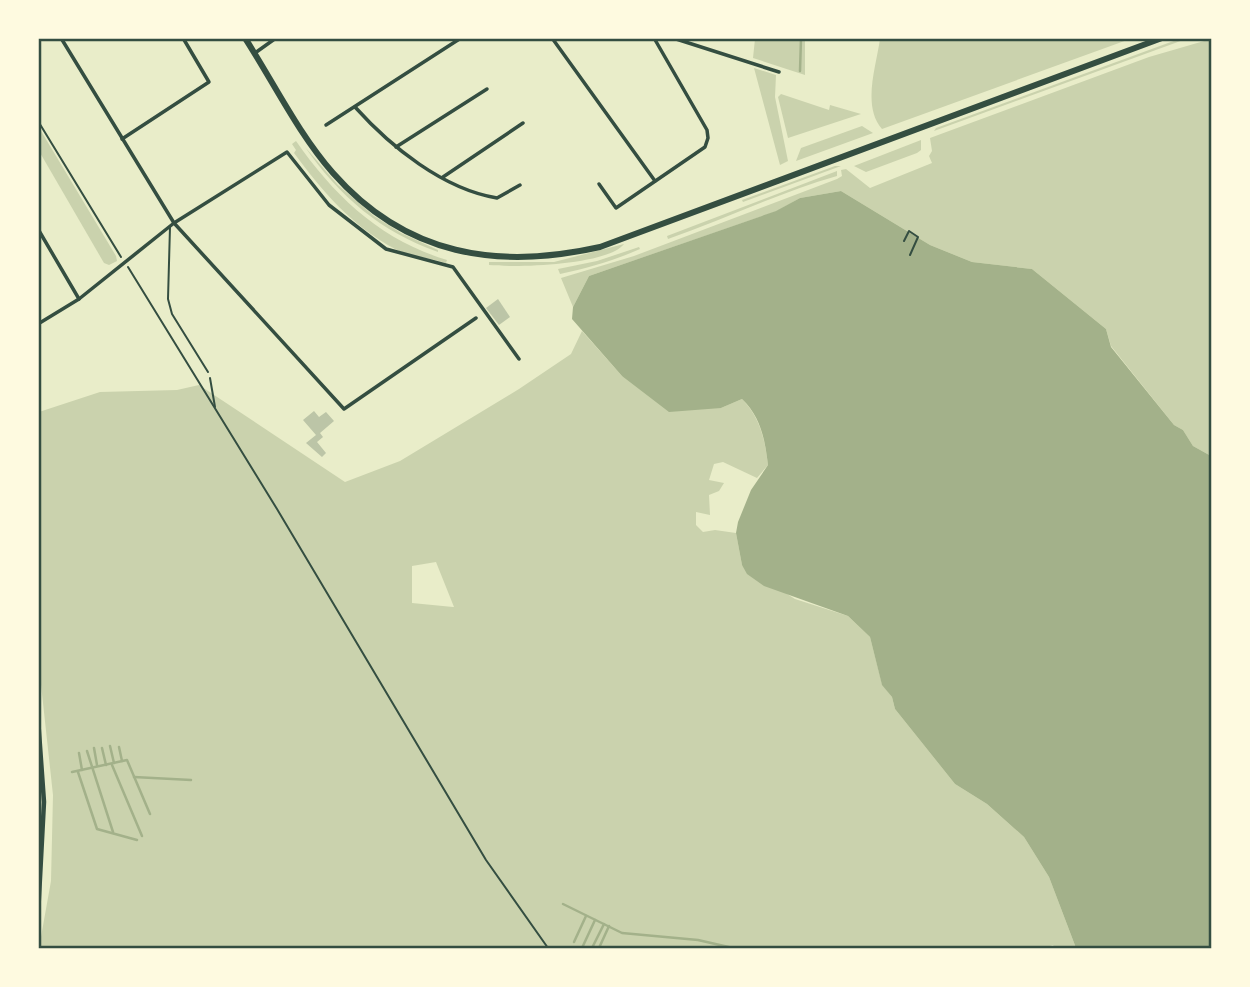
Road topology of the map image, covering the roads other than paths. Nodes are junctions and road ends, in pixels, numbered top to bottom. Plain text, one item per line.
1 (61, 38) edge
2 (183, 38) edge
3 (246, 38) edge
4 (276, 38) edge
5 (461, 38) edge
6 (552, 38) edge
7 (653, 38) edge
8 (673, 38) edge
9 (1162, 38) edge
10 (255, 53) junction
11 (779, 72) dead end
12 (487, 89) dead end
13 (355, 107) junction
14 (523, 124) dead end
15 (326, 125) dead end
16 (122, 139) junction
17 (396, 147) junction
18 (443, 177) junction
19 (655, 181) junction
20 (599, 184) dead end
21 (520, 185) dead end
22 (172, 225) junction
23 (38, 229) edge
24 (79, 299) junction
25 (476, 318) dead end
26 (38, 324) edge
27 (519, 359) dead end
28 (208, 372) road end
29 (38, 718) edge
30 (38, 916) edge

1 - 16 street
2 - 16 street
3 - 10 main road
4 - 10 street
5 - 13 street
6 - 19 street
7 - 19 street
8 - 11 street
9 - 10 main road
12 - 17 street
13 - 15 street
13 - 17 street
14 - 18 street
16 - 22 street
17 - 18 street
18 - 21 street
19 - 20 street
22 - 24 street
22 - 25 street
22 - 27 street
22 - 28 lane
23 - 24 street
24 - 26 street
29 - 30 street

